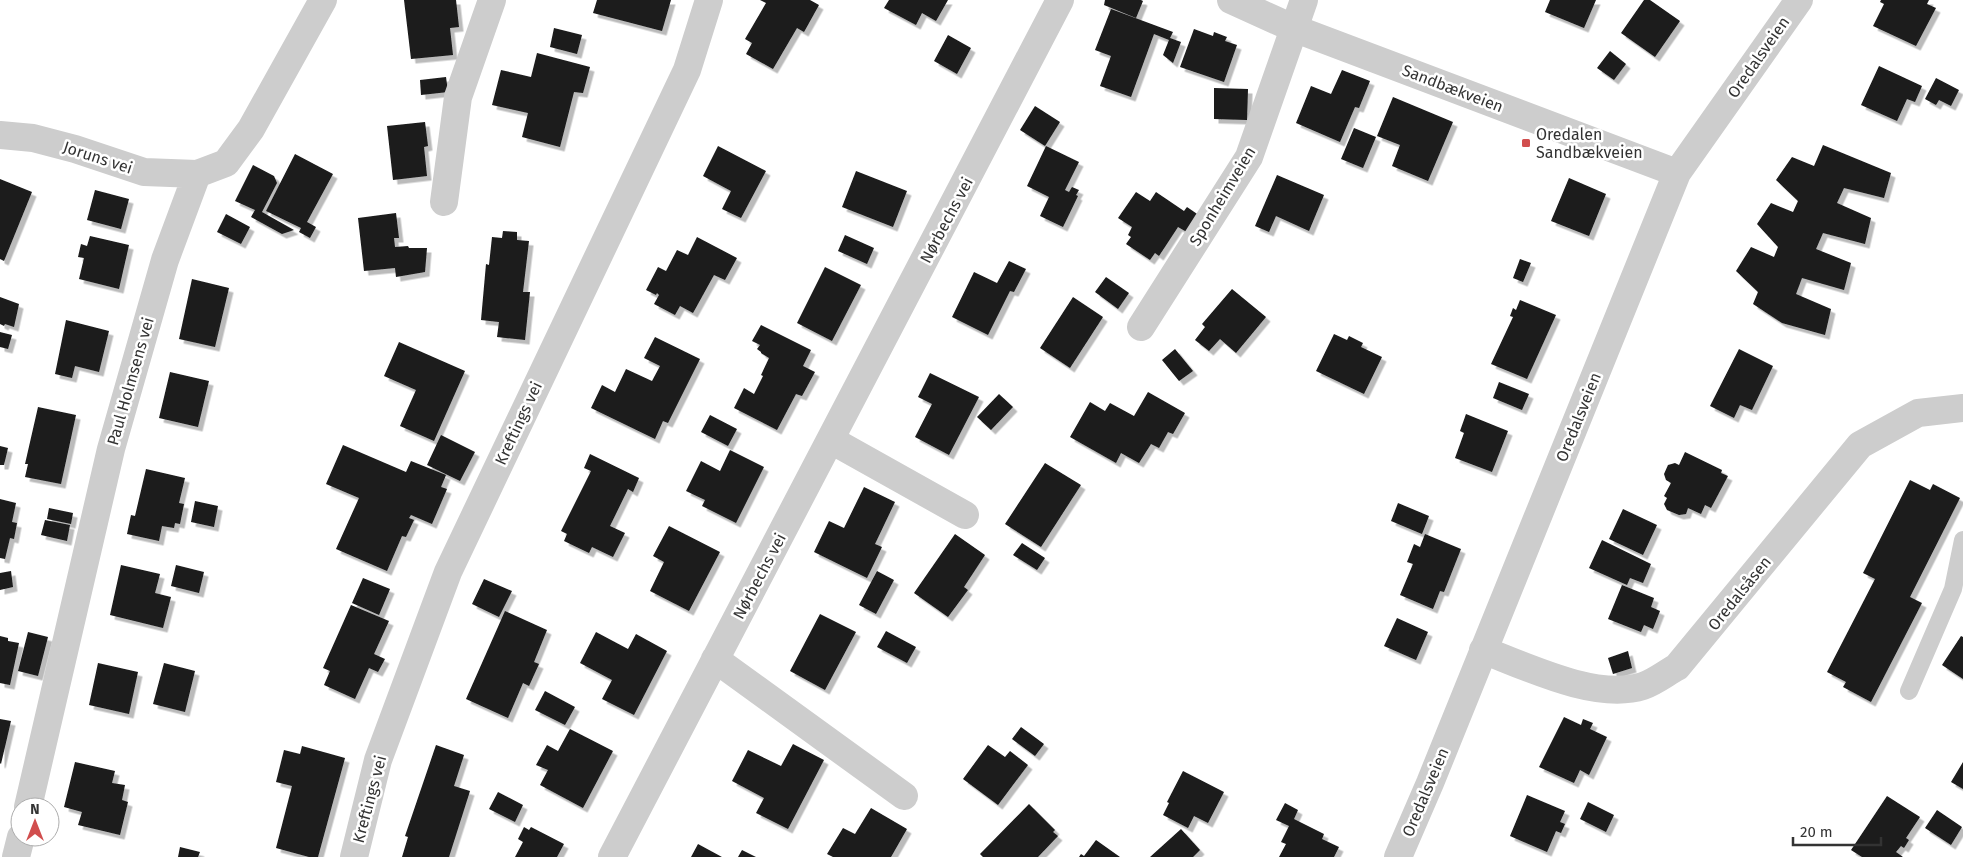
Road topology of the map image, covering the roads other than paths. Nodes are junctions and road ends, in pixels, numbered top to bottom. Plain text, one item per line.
1 (323, 0) edge
2 (492, 0) edge
3 (709, 0) edge
4 (1060, 0) edge
5 (1231, 0) edge
6 (1304, 0) edge
7 (1799, 0) edge
8 (1293, 28) junction
9 (0, 135) edge
10 (1677, 173) junction
11 (197, 174) junction
12 (444, 202) dead end
13 (1141, 326) dead end
14 (1963, 408) edge
15 (831, 440) junction
16 (965, 516) dead end
17 (1963, 540) edge
18 (1483, 650) junction
19 (715, 659) junction
20 (1909, 691) dead end
21 (904, 796) dead end
22 (30, 797) edge
23 (354, 857) edge
24 (612, 857) edge
25 (1398, 857) edge

1 - 11 street
2 - 12 street
3 - 23 street, Kreftings vei
4 - 15 street, Nørbechs vei
5 - 8 street, Sandbækveien
6 - 8 street, Sponheimveien
7 - 10 street, Oredalsveien
8 - 10 street, Sandbækveien
8 - 13 street, Sponheimveien
9 - 11 street, Joruns vei
10 - 18 street, Oredalsveien
11 - 22 street, Paul Holmsens vei
14 - 18 street, Oredalsåsen
15 - 16 street
15 - 19 street, Nørbechs vei
17 - 20 lane
18 - 25 street, Oredalsveien
19 - 21 street
19 - 24 street, Nørbechs vei

